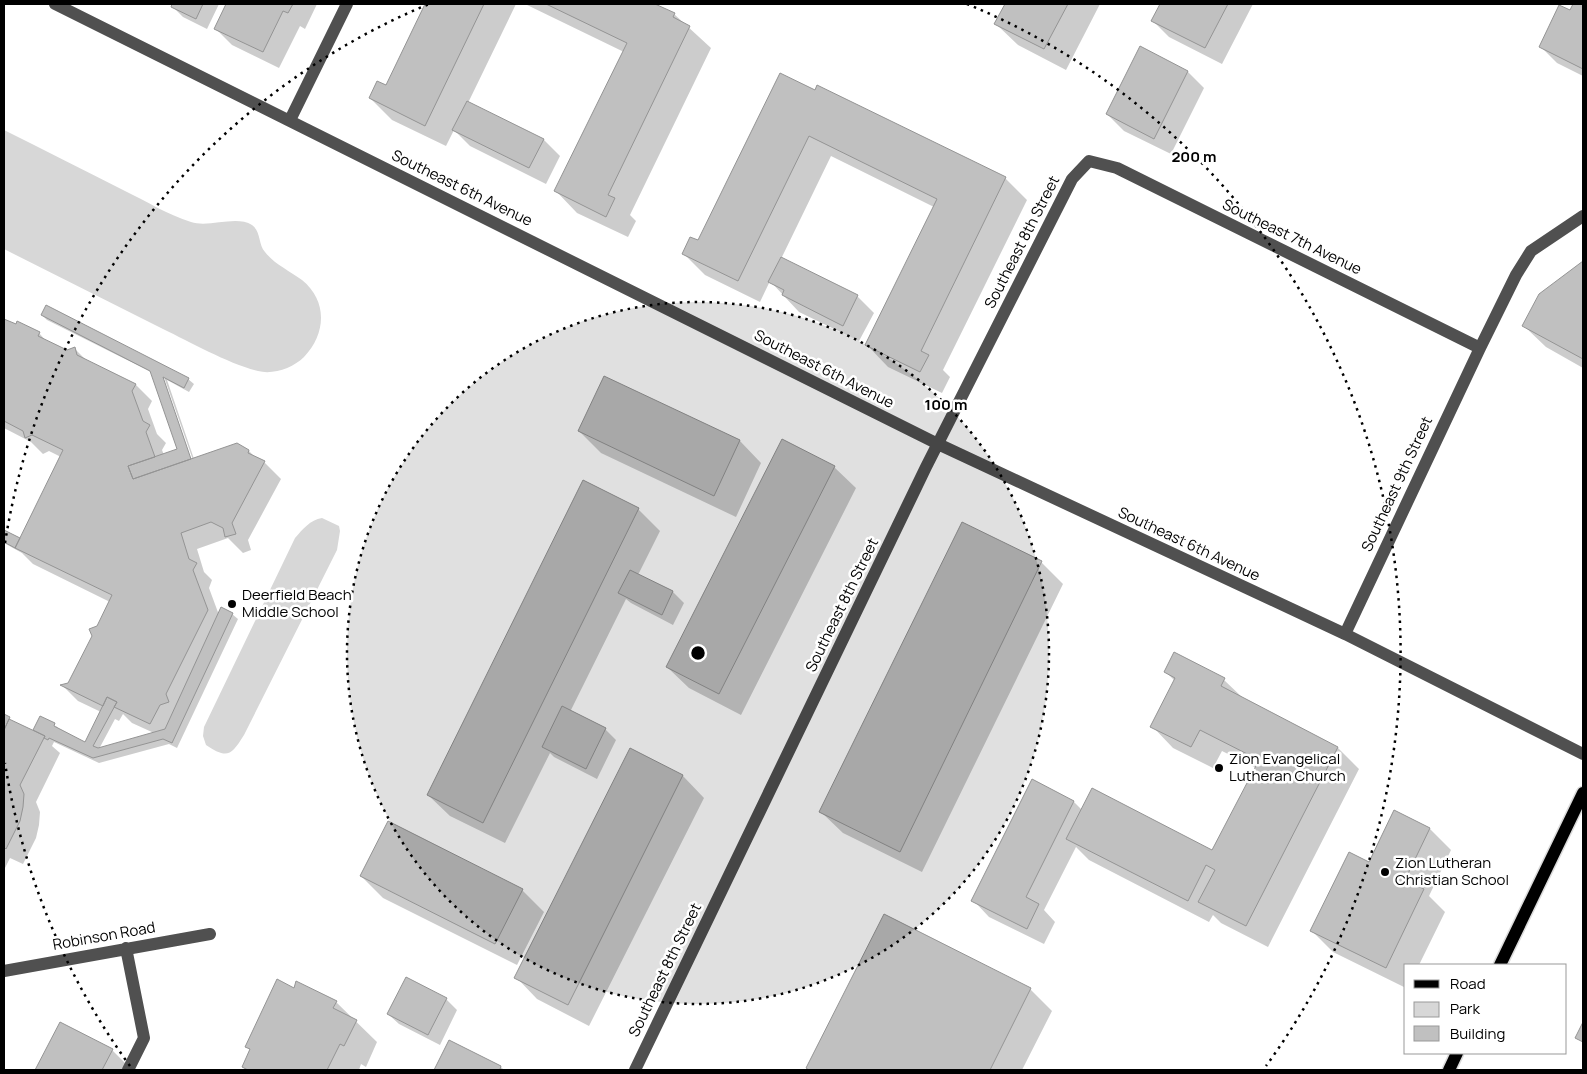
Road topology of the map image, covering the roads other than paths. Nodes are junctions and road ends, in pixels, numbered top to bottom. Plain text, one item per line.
1 (56, 4) edge
2 (347, 4) edge
3 (290, 120) junction
4 (1089, 161) joint
5 (1583, 216) edge
6 (1480, 348) junction
7 (938, 444) junction
8 (1344, 634) junction
9 (1583, 754) edge
10 (1583, 794) edge
11 (210, 934) dead end
12 (126, 948) junction
13 (1500, 964) edge
14 (4, 971) edge
15 (1457, 1054) edge
16 (128, 1070) edge
17 (635, 1070) edge
18 (1449, 1070) edge

1 - 3 street, Southeast 6th Avenue
2 - 3 street
3 - 7 street, Southeast 6th Avenue
4 - 6 street, Southeast 7th Avenue
4 - 7 street, Southeast 8th Street
5 - 6 street
6 - 8 street, Southeast 9th Street
7 - 8 street, Southeast 6th Avenue
7 - 17 street, Southeast 8th Street
8 - 9 street, Southeast 6th Avenue
10 - 13 main road
11 - 12 street, Robinson Road
12 - 14 street, Robinson Road
12 - 16 street
15 - 18 main road

